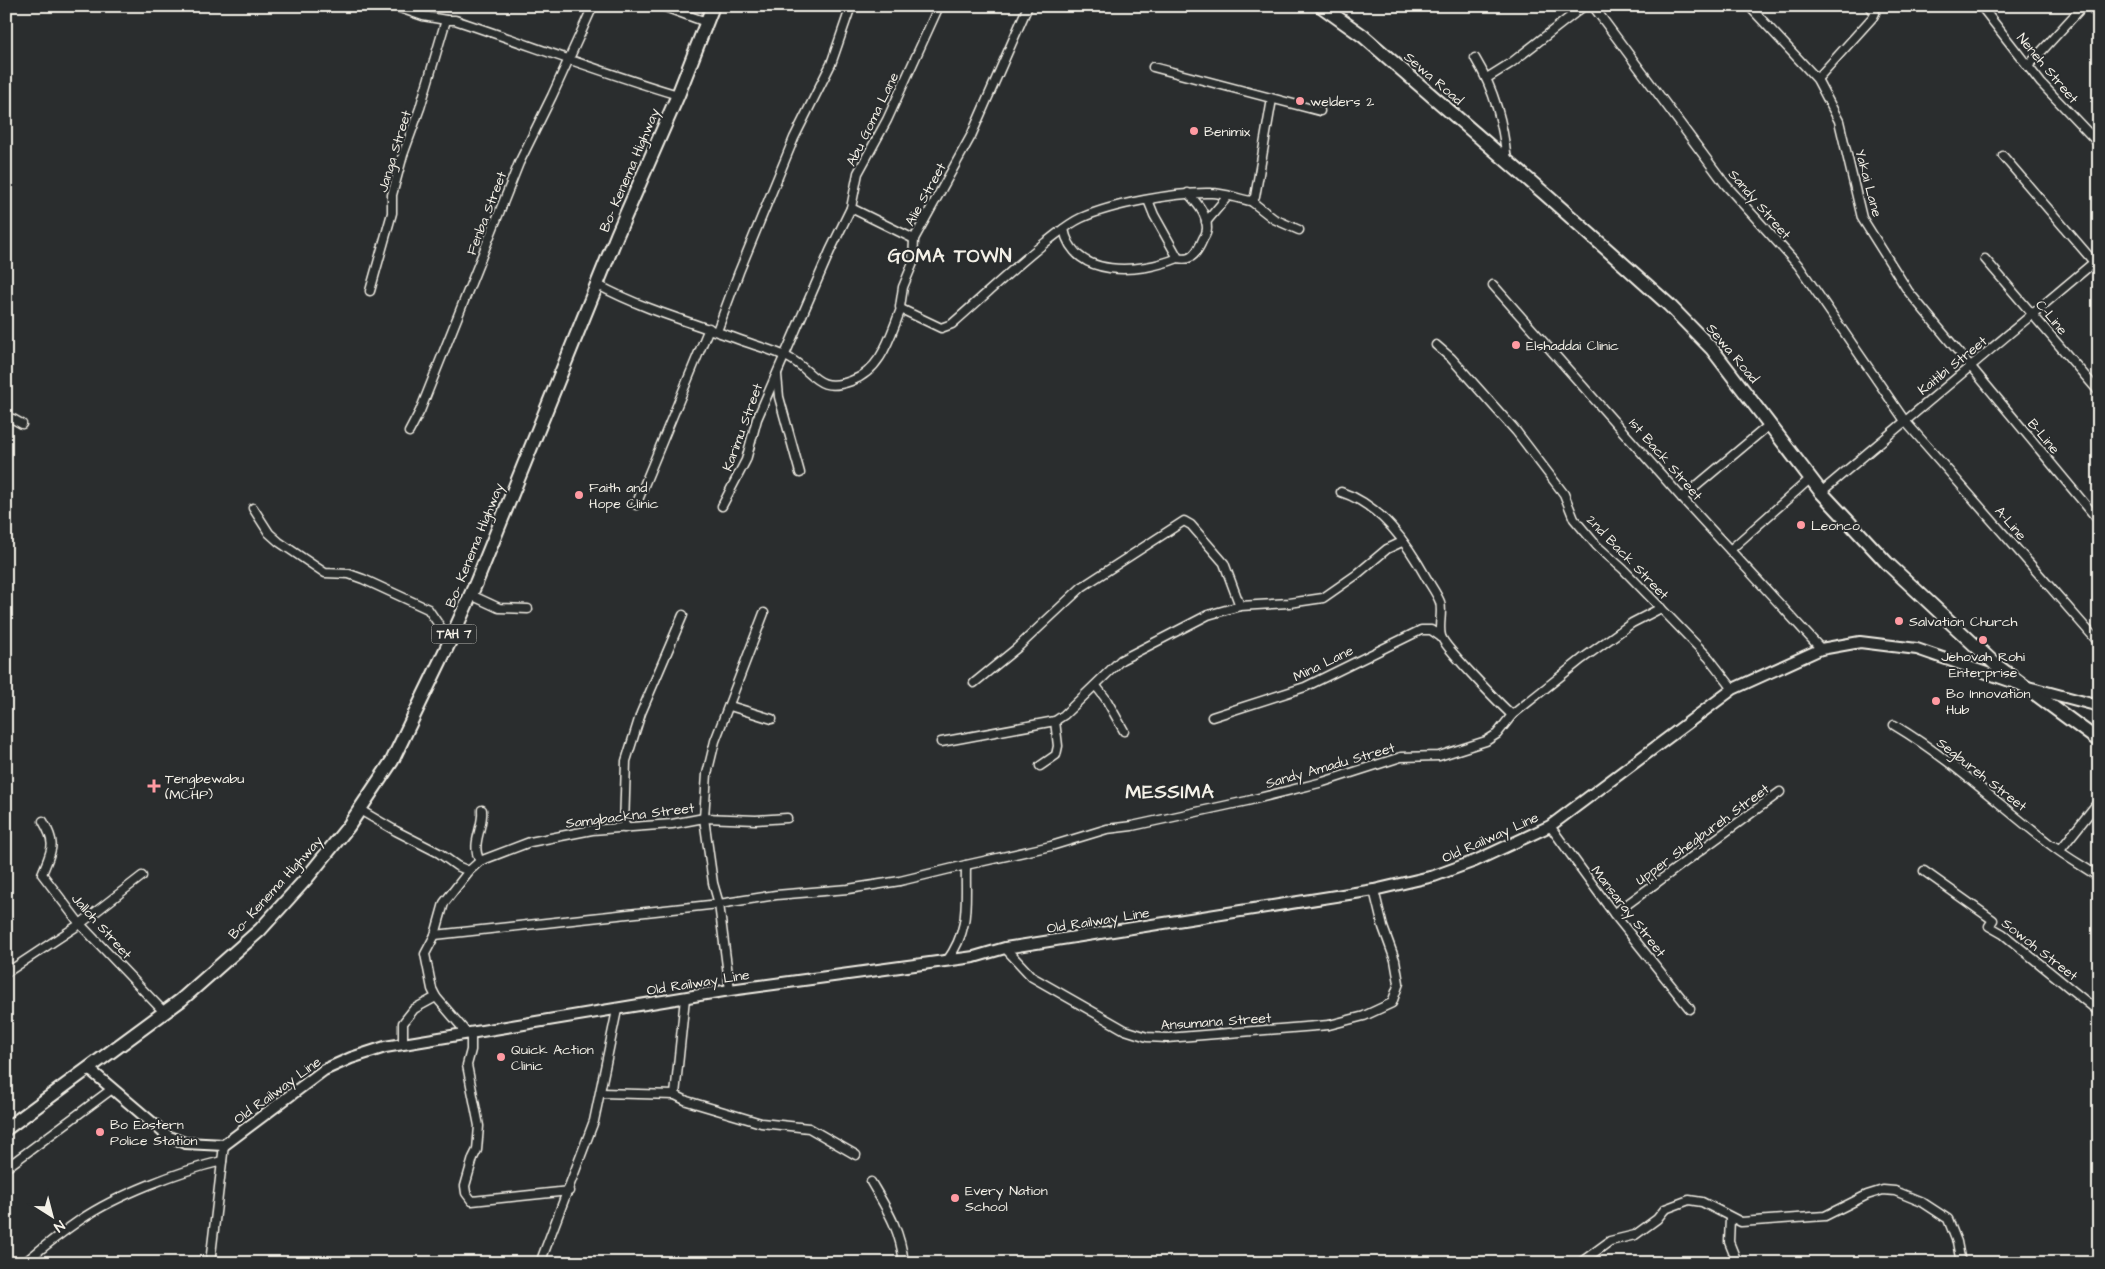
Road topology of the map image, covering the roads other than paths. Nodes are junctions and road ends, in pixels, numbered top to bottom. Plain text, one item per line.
1 (394, 6) edge
2 (592, 6) edge
3 (662, 6) edge
4 (713, 6) edge
5 (850, 6) edge
6 (939, 6) edge
7 (1028, 6) edge
8 (1321, 6) edge
9 (1584, 6) edge
10 (1593, 6) edge
11 (1749, 6) edge
12 (1870, 6) edge
13 (1981, 6) edge
14 (2082, 6) edge
15 (2090, 6) edge
16 (2099, 16) edge
17 (446, 20) junction
18 (706, 22) junction
19 (569, 58) junction
20 (1475, 58) dead end
21 (2028, 66) junction
22 (1154, 67) dead end
23 (1487, 78) junction
24 (1818, 79) junction
25 (678, 95) junction
26 (1272, 99) junction
27 (1320, 111) dead end
28 (2099, 144) edge
29 (2003, 156) dead end
30 (1507, 161) junction
31 (1188, 194) junction
32 (1228, 196) junction
33 (1148, 200) junction
34 (1252, 201) junction
35 (851, 208) junction
36 (1206, 222) junction
37 (1064, 229) junction
38 (1299, 230) dead end
39 (914, 239) junction
40 (1178, 258) junction
41 (1985, 259) dead end
42 (2097, 263) edge
43 (1493, 285) dead end
44 (598, 286) junction
45 (370, 290) dead end
46 (901, 309) junction
47 (2034, 314) junction
48 (713, 330) junction
49 (1436, 345) dead end
50 (783, 356) junction
51 (1970, 367) junction
52 (776, 372) junction
53 (2099, 392) edge
54 (6, 418) edge
55 (1904, 421) junction
56 (22, 424) dead end
57 (1769, 426) junction
58 (409, 432) dead end
59 (800, 473) dead end
60 (1811, 478) junction
61 (1341, 492) dead end
62 (1821, 492) junction
63 (1682, 498) junction
64 (636, 505) dead end
65 (722, 506) dead end
66 (254, 508) dead end
67 (2099, 521) edge
68 (1402, 542) junction
69 (1730, 550) junction
70 (470, 595) junction
71 (1240, 606) junction
72 (1661, 608) junction
73 (528, 609) dead end
74 (764, 613) dead end
75 (682, 615) dead end
76 (1441, 637) junction
77 (450, 641) junction
78 (2099, 643) edge
79 (1821, 649) junction
80 (974, 683) dead end
81 (1096, 686) junction
82 (2024, 686) junction
83 (1733, 689) junction
84 (730, 706) junction
85 (2099, 706) edge
86 (1512, 715) junction
87 (1212, 717) dead end
88 (772, 719) dead end
89 (1055, 721) junction
90 (1894, 725) dead end
91 (1124, 731) dead end
92 (2099, 741) edge
93 (941, 742) dead end
94 (1040, 766) dead end
95 (1780, 792) dead end
96 (2099, 801) edge
97 (360, 810) junction
98 (482, 810) dead end
99 (704, 818) junction
100 (787, 818) dead end
101 (43, 821) dead end
102 (1550, 826) junction
103 (624, 828) junction
104 (2052, 846) junction
105 (480, 861) junction
106 (966, 865) junction
107 (469, 871) junction
108 (1924, 871) dead end
109 (142, 876) dead end
110 (2099, 877) edge
111 (1374, 890) junction
112 (719, 904) junction
113 (1614, 914) junction
114 (80, 924) junction
115 (435, 935) junction
116 (1005, 948) junction
117 (947, 961) junction
118 (6, 973) edge
119 (730, 990) junction
120 (436, 997) junction
121 (685, 998) junction
122 (1690, 1009) dead end
123 (617, 1010) junction
124 (164, 1012) junction
125 (2099, 1012) edge
126 (469, 1032) junction
127 (403, 1044) junction
128 (88, 1068) junction
129 (112, 1089) junction
130 (601, 1093) junction
131 (675, 1096) junction
132 (6, 1129) edge
133 (224, 1146) junction
134 (856, 1155) dead end
135 (222, 1161) junction
136 (6, 1168) edge
137 (871, 1182) dead end
138 (569, 1191) junction
139 (1730, 1218) junction
140 (24, 1263) edge
141 (210, 1263) edge
142 (540, 1263) edge
143 (904, 1263) edge
144 (1580, 1263) edge
145 (1734, 1263) edge
146 (1961, 1263) edge

1 - 17 street
2 - 19 street, Fenba Street
3 - 18 street
4 - 18 main road, Bo- Kenema Highway / TAH 7
5 - 48 street
6 - 35 street, Abu Goma Lane
7 - 39 street, Alie Street
8 - 30 main road, Sewa Road
9 - 23 street
10 - 55 street, Sandy Street
11 - 24 street, Yakai Lane
12 - 24 street
13 - 21 street, Neneh Street
14 - 21 street
15 - 16 street
17 - 19 street
17 - 45 street, Janga Street
18 - 25 main road, Bo- Kenema Highway / TAH 7
19 - 25 street
19 - 58 street, Fenba Street
20 - 23 street
21 - 28 street, Neneh Street
22 - 26 street
23 - 30 street
24 - 51 street, Yakai Lane
25 - 44 main road, Bo- Kenema Highway / TAH 7
26 - 27 street
26 - 34 street
29 - 42 street
30 - 57 main road, Sewa Road
31 - 32 street
31 - 33 street
31 - 36 street
32 - 34 street
32 - 36 street
33 - 37 street
33 - 40 street
34 - 38 street
35 - 39 street
35 - 50 street, Abu Goma Lane
36 - 40 street
37 - 40 street
37 - 46 street
39 - 46 street, Alie Street
41 - 47 street, C-Line
42 - 47 street, Kaitibi Street
43 - 63 street, 1st Back Street
44 - 48 street, Alie Street
44 - 70 main road, Bo- Kenema Highway / TAH 7
46 - 50 street, Alie Street
47 - 51 street, Kaitibi Street
47 - 53 street, C-Line
48 - 50 street, Alie Street
48 - 64 street
49 - 72 street, 2nd Back Street
50 - 52 street, Karimu Street
51 - 55 street, Kaitibi Street
51 - 67 street, B-Line
52 - 59 street
52 - 65 street, Karimu Street
54 - 56 street
55 - 62 street, Kaitibi Street
55 - 78 street, A-Line
57 - 60 main road, Sewa Road
57 - 63 street
60 - 62 main road, Sewa Road
60 - 69 street
61 - 68 street
62 - 82 main road, Sewa Road
63 - 69 street, 1st Back Street
66 - 77 street
68 - 71 street
68 - 76 street
69 - 79 street, 1st Back Street
70 - 73 street
70 - 77 main road, Bo- Kenema Highway / TAH 7
71 - 80 street
71 - 81 street
72 - 83 street, 2nd Back Street
72 - 86 street, Sandy Amadu Street
74 - 84 street
75 - 103 street
76 - 86 street
76 - 87 street, Mina Lane
77 - 97 main road, Bo- Kenema Highway / TAH 7
79 - 82 street, Old Railway Line
79 - 83 street, Old Railway Line
81 - 89 street
81 - 91 street
82 - 85 street, Old Railway Line
82 - 92 main road, Sewa Road
83 - 102 street, Old Railway Line
84 - 88 street
84 - 99 street
86 - 106 street, Sandy Amadu Street
89 - 93 street
89 - 94 street
90 - 104 street, Segbureh Street
95 - 113 street, Upper Shegbureh Street
96 - 104 street
97 - 107 street
97 - 124 main road, Bo- Kenema Highway / TAH 7
98 - 105 street
99 - 100 street, Samgbackna Street
99 - 103 street, Samgbackna Street
99 - 112 street
101 - 114 street, Jalloh Street
102 - 111 street, Old Railway Line
102 - 113 street, Mansaray Street
103 - 105 street, Samgbackna Street
104 - 110 street, Segbureh Street
105 - 107 street
106 - 112 street, Sandy Amadu Street
106 - 117 street
107 - 115 street
108 - 125 street, Sowoh Street
109 - 114 street
111 - 116 street, Old Railway Line
111 - 116 street, Ansumana Street
112 - 115 street, Sandy Amadu Street
112 - 119 street
113 - 122 street, Mansaray Street
114 - 118 street
114 - 124 street, Jalloh Street
115 - 120 street
116 - 117 street, Old Railway Line
117 - 119 street, Old Railway Line
119 - 121 street, Old Railway Line
120 - 126 street
120 - 127 street
121 - 123 street, Old Railway Line
121 - 131 street
123 - 126 street, Old Railway Line
123 - 130 street
124 - 128 main road, Bo- Kenema Highway / TAH 7
126 - 127 street, Old Railway Line
126 - 138 street
127 - 133 street, Old Railway Line
128 - 129 street
128 - 132 main road, Bo- Kenema Highway / TAH 7
129 - 133 street
129 - 136 street
130 - 131 street
130 - 138 street
131 - 134 street
133 - 135 street
135 - 140 street
135 - 141 street
137 - 143 street
138 - 142 street
139 - 144 street
139 - 145 street
139 - 146 street

